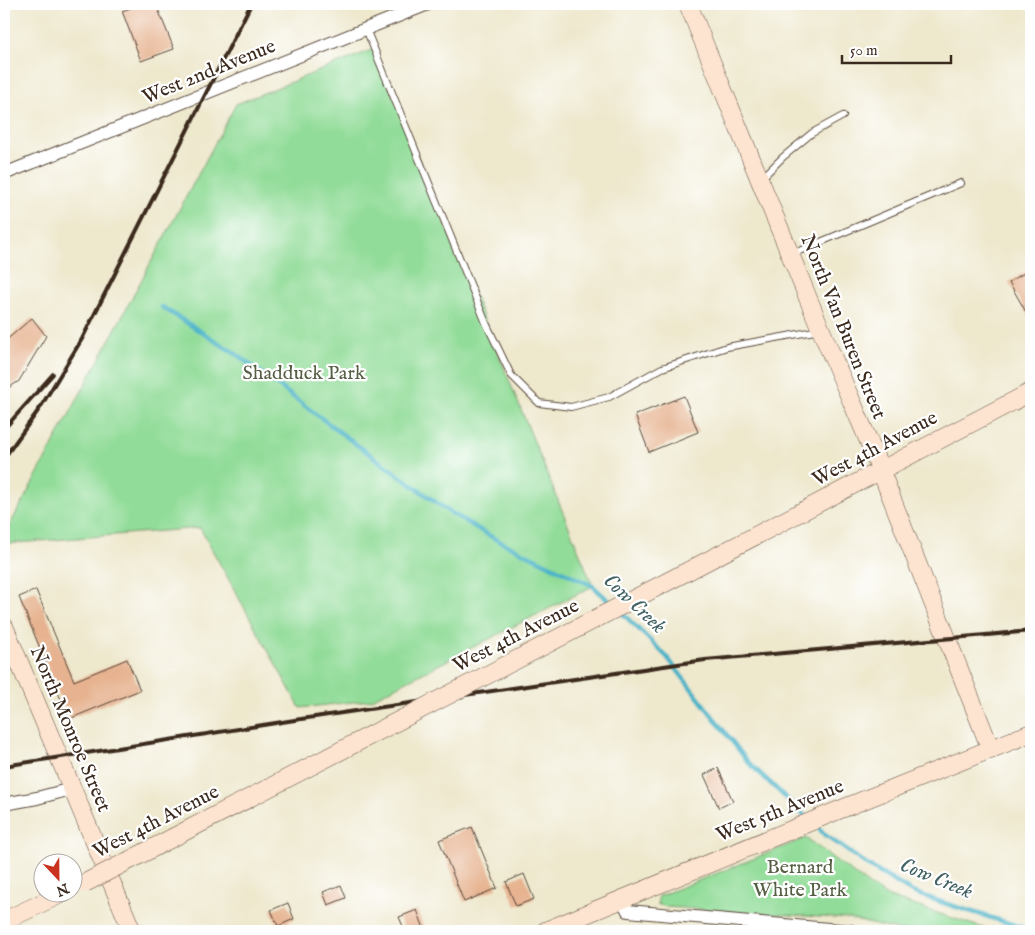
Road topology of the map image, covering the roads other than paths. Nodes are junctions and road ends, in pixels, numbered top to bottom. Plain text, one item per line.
1 (428, 4) edge
2 (688, 4) edge
3 (366, 29) junction
4 (843, 116) dead end
5 (4, 174) edge
6 (760, 180) junction
7 (961, 183) dead end
8 (790, 255) junction
9 (821, 330) junction
10 (1031, 392) edge
11 (880, 471) junction
12 (4, 626) edge
13 (1031, 733) edge
14 (992, 750) junction
15 (71, 789) junction
16 (4, 804) edge
17 (82, 884) edge
18 (622, 900) junction
19 (45, 902) edge
20 (4, 922) edge
21 (132, 931) edge
22 (545, 931) edge
23 (851, 931) edge

1 - 3 street, West 2nd Avenue
2 - 6 street, North Van Buren Street
3 - 5 street, West 2nd Avenue
3 - 9 lane
4 - 6 lane
6 - 8 street, North Van Buren Street
7 - 8 lane
8 - 9 street, North Van Buren Street
9 - 11 street, North Van Buren Street
10 - 11 street, West 4th Avenue
11 - 14 street, North Van Buren Street
11 - 17 street, West 4th Avenue, bridge
12 - 15 street, North Monroe Street
13 - 14 street, West 5th Avenue
14 - 18 street, West 5th Avenue
15 - 16 street
15 - 21 street, North Monroe Street
18 - 22 street, West 5th Avenue
18 - 23 street
19 - 20 street

